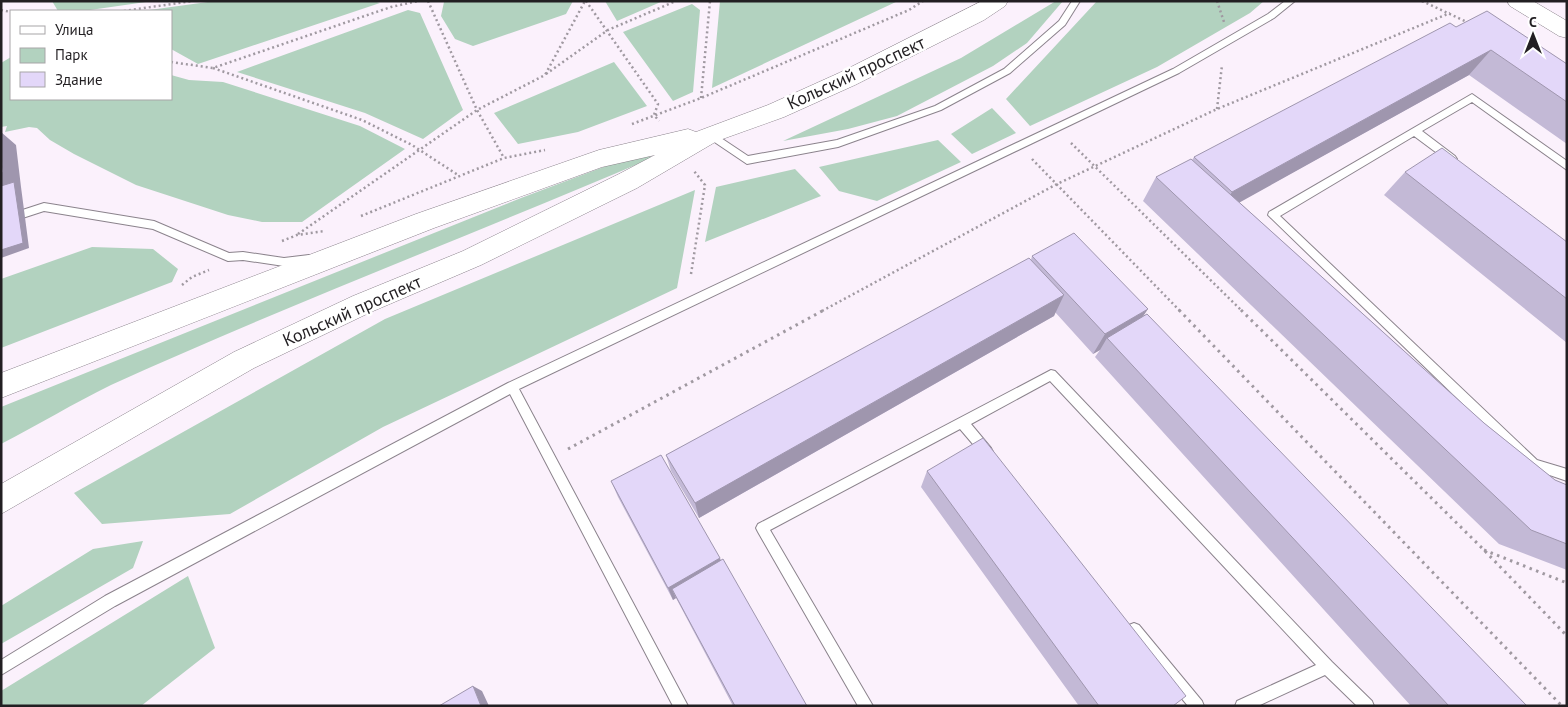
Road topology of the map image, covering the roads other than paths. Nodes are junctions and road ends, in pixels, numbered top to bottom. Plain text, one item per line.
1 (998, 1) edge
2 (1076, 1) edge
3 (1291, 1) edge
4 (1517, 1) edge
5 (1567, 31) edge
6 (1415, 131) junction
7 (709, 135) junction
8 (1461, 166) edge
9 (1567, 166) edge
10 (1, 221) edge
11 (333, 256) junction
12 (1, 386) edge
13 (512, 388) junction
14 (962, 422) junction
15 (994, 460) edge
16 (1567, 475) edge
17 (1, 500) edge
18 (1127, 621) edge
19 (1327, 667) junction
20 (1, 668) edge
21 (681, 706) edge
22 (866, 706) edge
23 (1196, 706) edge
24 (1242, 706) edge
25 (1367, 706) edge

1 - 7 main road, Кольский проспект
2 - 7 lane
3 - 13 lane
4 - 5 main road
6 - 8 lane
6 - 9 lane
6 - 16 lane
7 - 11 main road, Кольский проспект
7 - 17 main road, Кольский проспект
10 - 11 lane
11 - 12 main road, Кольский проспект
13 - 20 lane
13 - 21 lane
14 - 15 lane
14 - 19 lane
14 - 22 lane
18 - 23 lane
19 - 24 lane
19 - 25 lane

